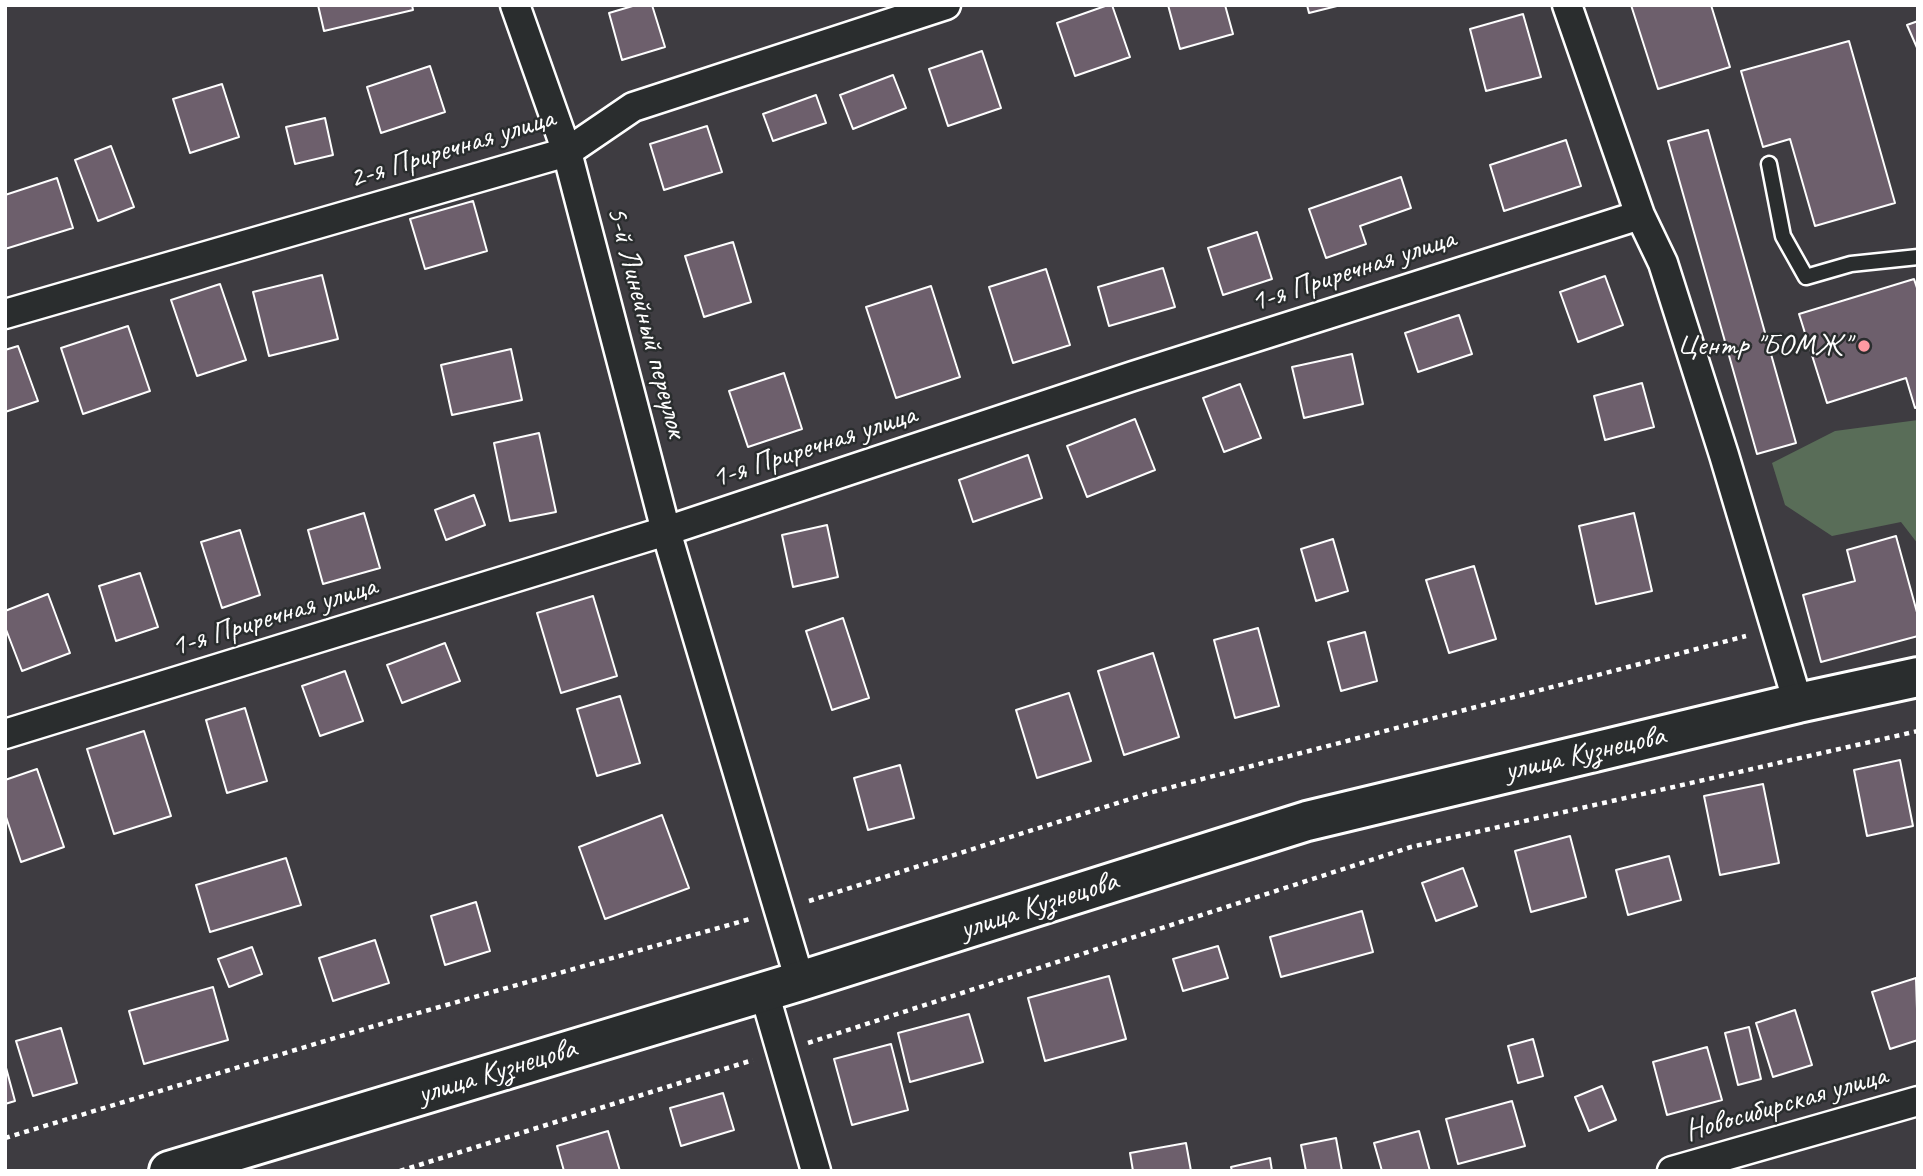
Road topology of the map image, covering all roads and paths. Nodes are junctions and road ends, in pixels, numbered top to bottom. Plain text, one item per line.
1 (515, 5) edge
2 (946, 5) edge
3 (1567, 5) edge
4 (567, 152) junction
5 (1769, 164) dead end
6 (1640, 215) junction
7 (1918, 257) edge
8 (5, 314) edge
9 (666, 531) junction
10 (1776, 629) junction
11 (1918, 677) edge
12 (1798, 703) junction
13 (1918, 731) edge
14 (5, 734) edge
15 (779, 911) junction
16 (782, 986) junction
17 (782, 1051) junction
18 (1918, 1101) edge
19 (5, 1138) edge
20 (169, 1171) edge
21 (400, 1171) edge
22 (816, 1171) edge
23 (1672, 1171) edge

1 - 4 street, 5-й Линейный переулок
2 - 4 street, 2-я Приречная улица
3 - 6 street
4 - 8 street, 2-я Приречная улица
4 - 9 street, 5-й Линейный переулок
5 - 7 lane
6 - 9 street, 1-я Приречная улица
6 - 10 street
9 - 14 street, 1-я Приречная улица
9 - 15 street, 5-й Линейный переулок
10 - 12 street
10 - 15 path
11 - 12 main road, улица Кузнецова
12 - 16 main road, улица Кузнецова
13 - 17 path
15 - 16 street, 5-й Линейный переулок
15 - 19 path
16 - 17 street, 5-й Линейный переулок
16 - 20 main road, улица Кузнецова
17 - 21 path
17 - 22 street, 5-й Линейный переулок
18 - 23 street, Новосибирская улица

